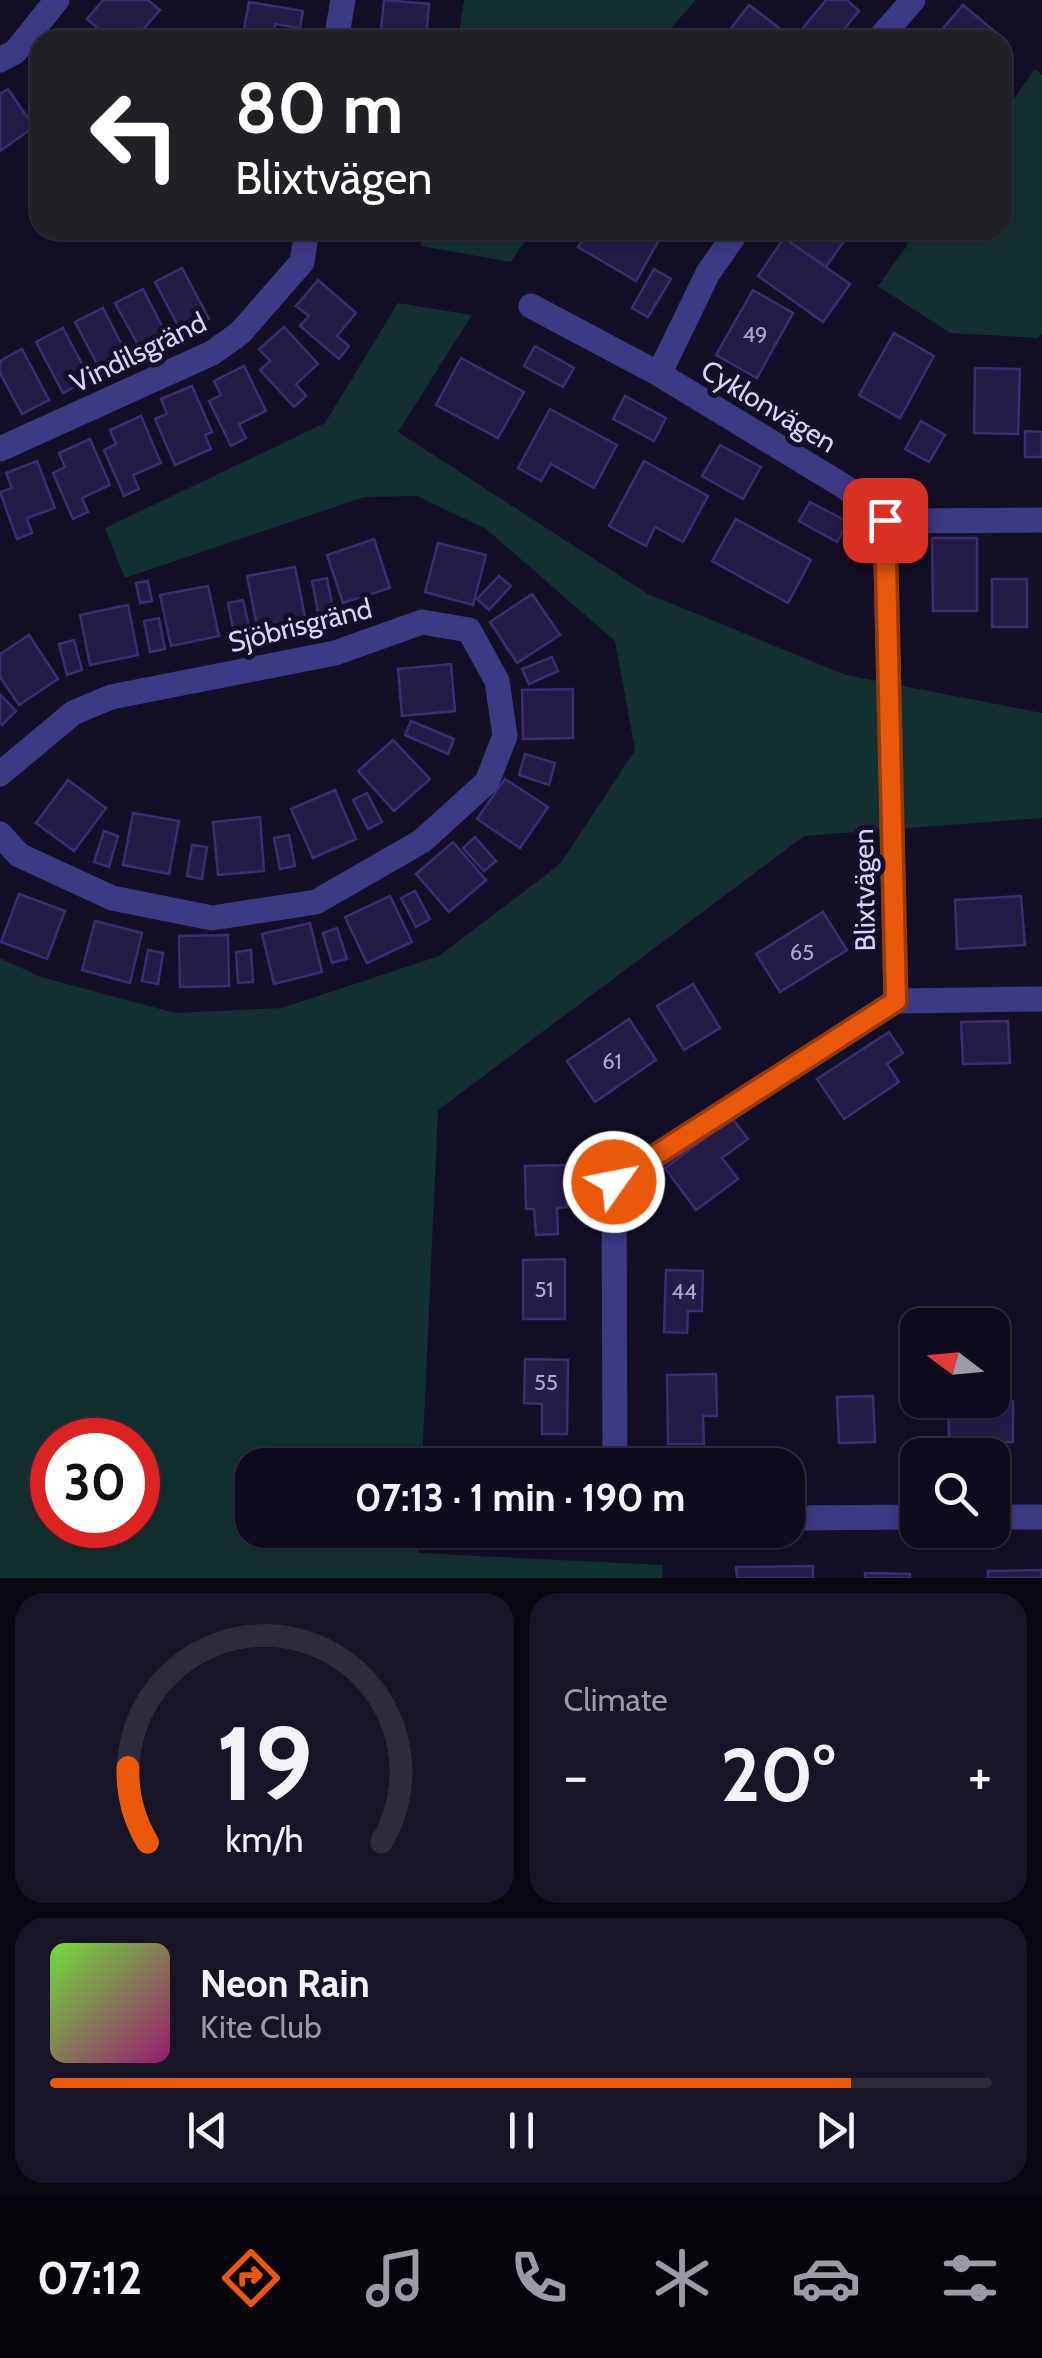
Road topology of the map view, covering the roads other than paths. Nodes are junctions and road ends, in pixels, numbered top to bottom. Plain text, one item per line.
1 (57, 0) edge
2 (342, 0) edge
3 (913, 0) edge
4 (33, 30) edge
5 (338, 30) edge
6 (887, 30) edge
7 (30, 33) edge
8 (0, 60) edge
9 (305, 240) edge
10 (731, 240) edge
11 (530, 306) dead end
12 (659, 374) junction
13 (0, 449) edge
14 (885, 520) junction
15 (1042, 520) edge
16 (0, 774) edge
17 (0, 834) edge
18 (1042, 999) edge
19 (896, 1001) junction
20 (615, 1448) edge
21 (1010, 1517) edge
22 (1042, 1517) edge
23 (805, 1518) edge
24 (900, 1518) edge

1 - 4 street
2 - 5 street
3 - 6 street
7 - 8 street
9 - 13 street, Vindilsgränd
10 - 12 street
11 - 12 street, Cyklonvägen
12 - 14 street, Cyklonvägen
14 - 15 street
14 - 19 street, Blixtvägen
16 - 17 street, Sjöbrisgränd
18 - 19 street
19 - 20 street
21 - 22 street
23 - 24 street

